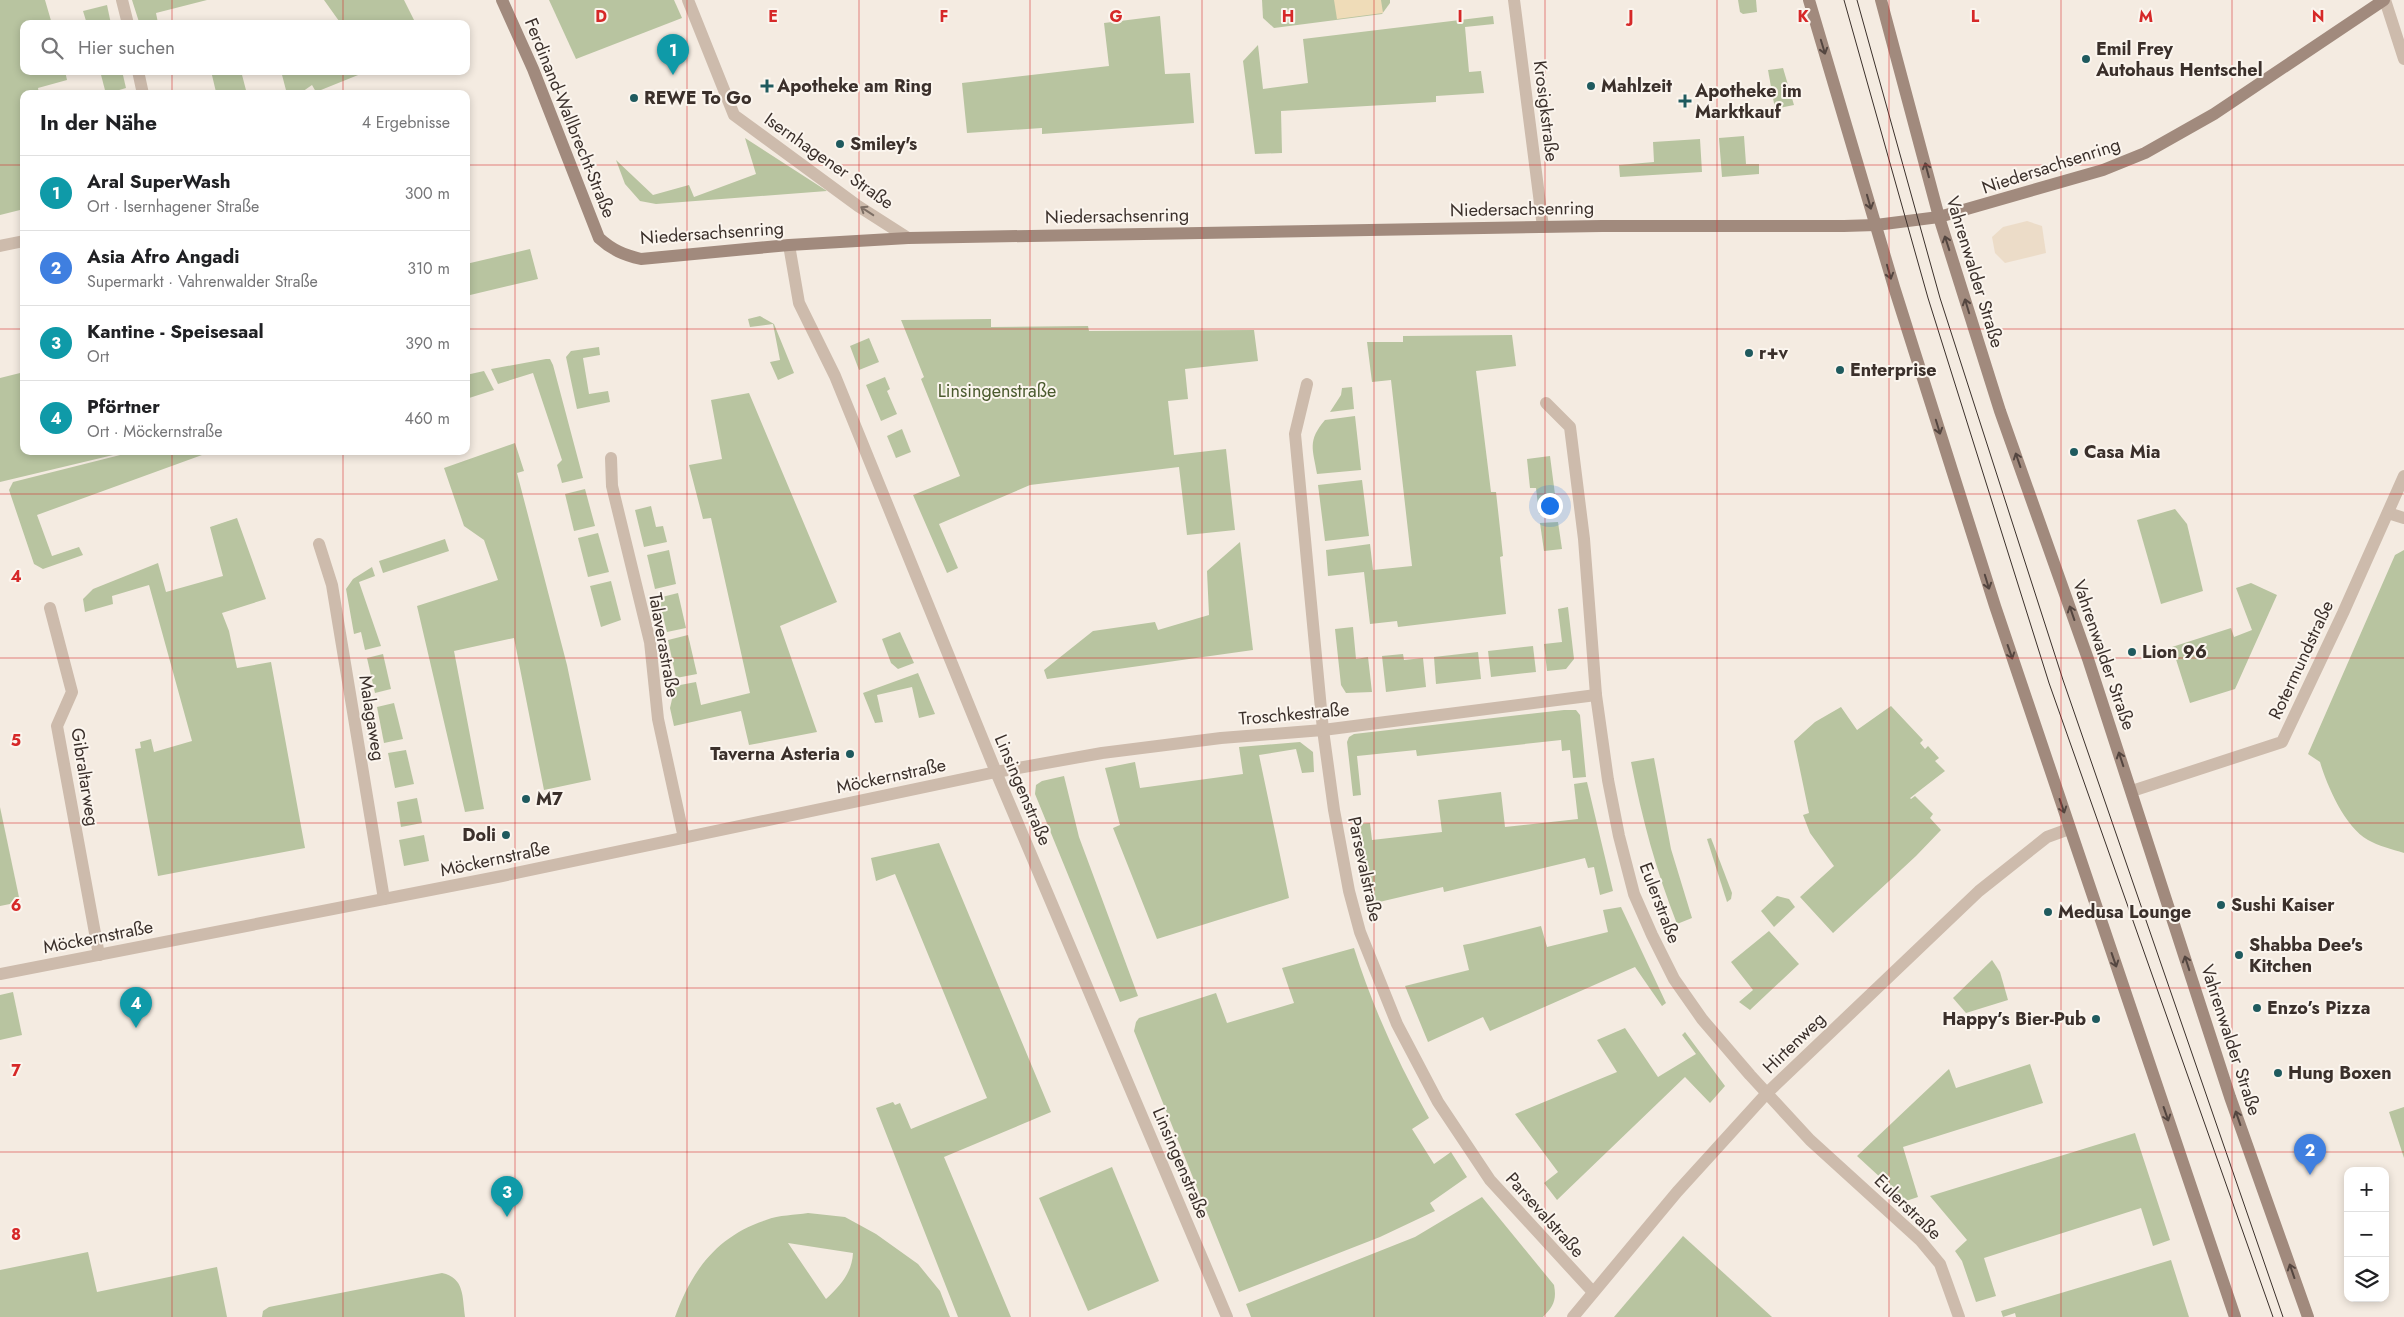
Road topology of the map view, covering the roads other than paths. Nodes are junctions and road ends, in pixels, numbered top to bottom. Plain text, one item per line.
1 (122, 0) edge
2 (502, 0) edge
3 (688, 0) edge
4 (1514, 0) edge
5 (1809, 0) edge
6 (1881, 0) edge
7 (2385, 0) edge
8 (127, 20) edge
9 (2404, 59) edge
10 (139, 75) edge
11 (142, 90) edge
12 (1939, 217) junction
13 (1876, 225) junction
14 (1543, 227) junction
15 (908, 238) junction
16 (20, 242) edge
17 (789, 245) junction
18 (0, 246) edge
19 (608, 247) joint
20 (1307, 384) dead end
21 (1546, 403) dead end
22 (611, 458) dead end
23 (2404, 476) edge
24 (2388, 513) junction
25 (2404, 518) edge
26 (319, 544) dead end
27 (50, 608) dead end
28 (1596, 696) junction
29 (1323, 730) junction
30 (996, 772) junction
31 (2132, 791) junction
32 (2070, 829) junction
33 (684, 838) junction
34 (384, 899) junction
35 (99, 955) junction
36 (0, 974) edge
37 (1767, 1093) junction
38 (1592, 1291) junction
39 (1227, 1317) edge
40 (1573, 1317) edge
41 (1959, 1317) edge
42 (2235, 1317) edge
43 (2308, 1317) edge

1 - 8 street
2 - 19 main road, Ferdinand-Wallbrecht-Straße
15 -> 3 street, Isernhagener Straße
4 - 14 street, Krosigkstraße
5 -> 13 main road
12 -> 6 main road, Vahrenwalder Straße
7 - 9 street
7 - 12 main road, Niedersachsenring
10 - 11 street
12 - 13 main road, Niedersachsenring
31 -> 12 main road, Vahrenwalder Straße
13 - 14 main road, Niedersachsenring
13 -> 32 main road
14 - 15 main road, Niedersachsenring
15 - 17 main road, Niedersachsenring
16 - 18 street
17 - 19 main road, Niedersachsenring
17 - 30 street, Linsingenstraße
20 - 29 street, Parsevalstraße
21 - 28 street, Eulerstraße
22 - 33 street, Talaverastraße
23 - 24 street, Rotermundstraße
24 - 25 street
24 - 31 street, Rotermundstraße
26 - 34 street, Malagaweg
27 - 35 street, Gibraltarweg
28 - 29 street, Troschkestraße
28 - 37 street, Eulerstraße
29 - 30 street, Troschkestraße
29 - 38 street, Parsevalstraße
30 - 33 street, Möckernstraße
30 - 39 street, Linsingenstraße
43 -> 31 main road, Vahrenwalder Straße
32 - 37 street, Hirtenweg
32 -> 42 main road
33 - 34 street, Möckernstraße
34 - 35 street, Möckernstraße
35 - 36 street, Möckernstraße
37 - 38 street, Hirtenweg
37 - 41 street, Eulerstraße
38 - 40 street, Hirtenweg

